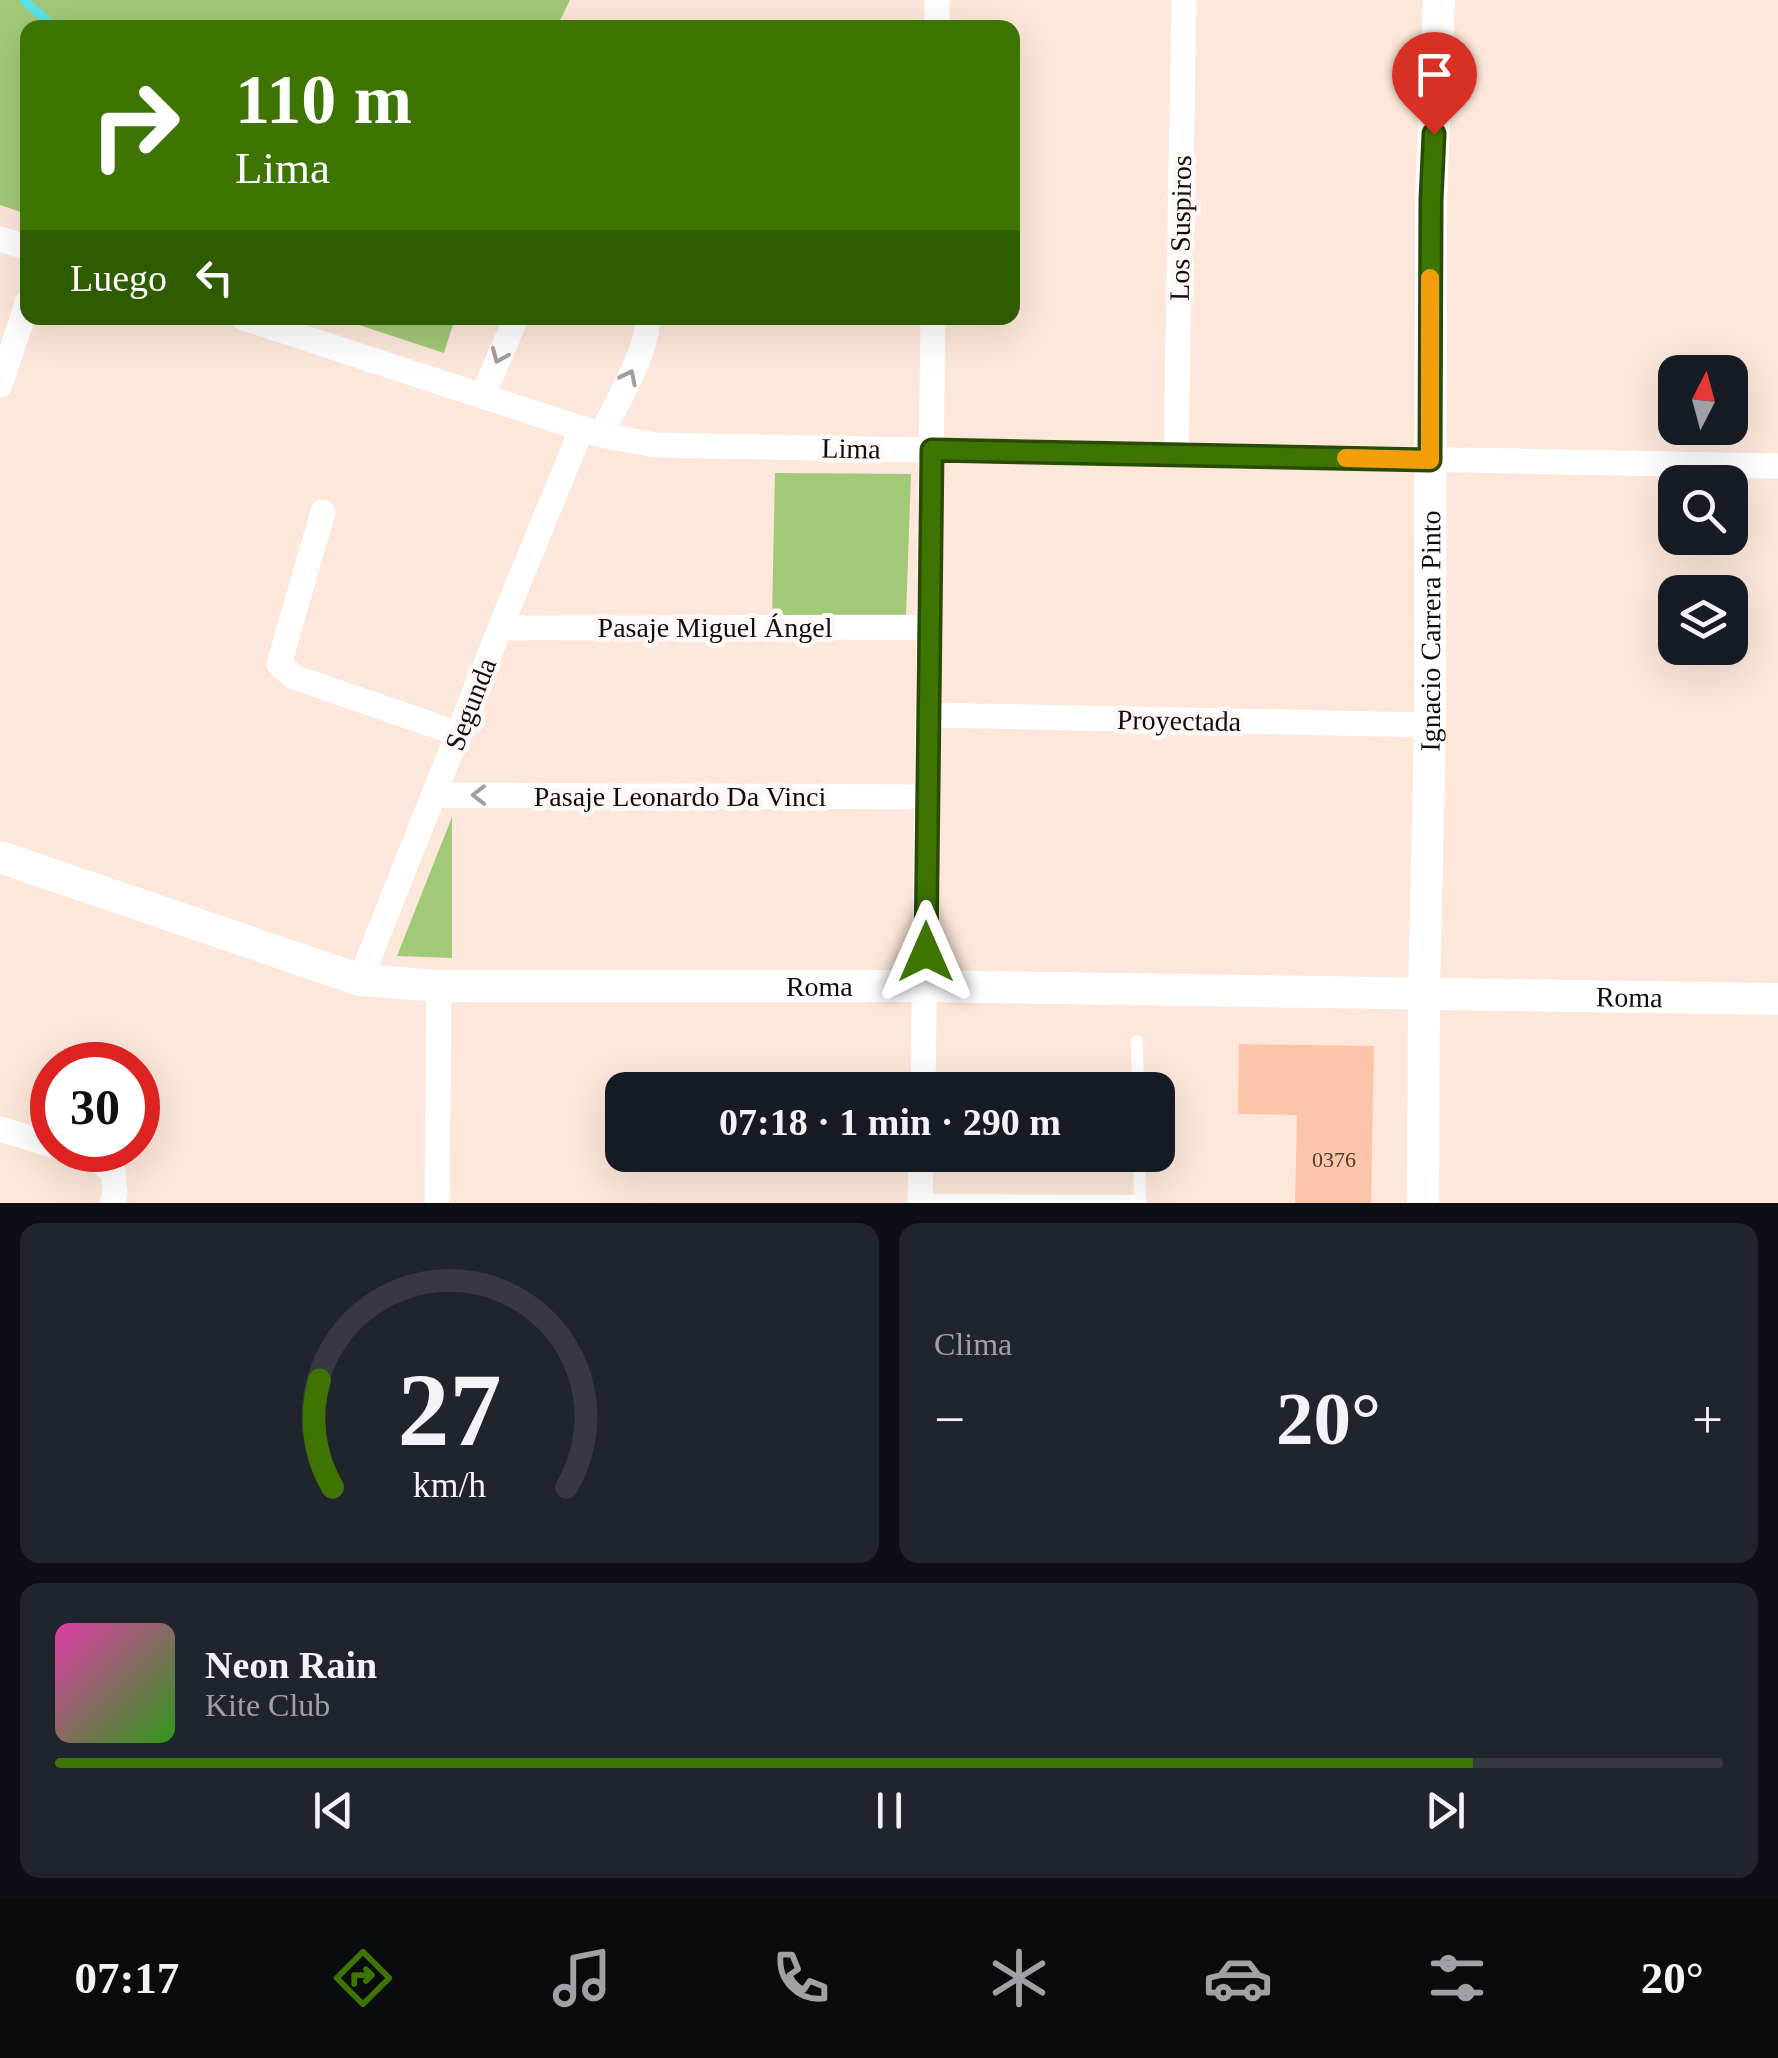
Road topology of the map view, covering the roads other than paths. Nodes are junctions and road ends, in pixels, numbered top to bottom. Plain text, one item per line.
1 (1184, 0) edge
2 (1440, 0) edge
3 (20, 324) edge
4 (266, 325) edge
5 (513, 325) edge
6 (648, 325) edge
7 (933, 325) edge
8 (0, 385) edge
9 (483, 395) junction
10 (591, 432) junction
11 (932, 450) junction
12 (1176, 455) junction
13 (1430, 460) junction
14 (1778, 466) edge
15 (323, 512) dead end
16 (930, 627) junction
17 (500, 628) junction
18 (928, 715) junction
19 (1430, 725) junction
20 (459, 734) junction
21 (434, 795) junction
22 (926, 797) junction
23 (0, 857) edge
24 (360, 980) junction
25 (439, 986) junction
26 (925, 986) junction
27 (1424, 994) junction
28 (1778, 999) edge
29 (1137, 1041) dead end
30 (923, 1072) edge
31 (1138, 1072) edge
32 (0, 1129) edge
33 (30, 1138) edge
34 (112, 1172) edge
35 (921, 1172) edge
36 (1139, 1172) edge
37 (920, 1202) edge
38 (112, 1203) edge
39 (437, 1203) edge
40 (1424, 1203) edge

1 - 12 street, Los Suspiros
2 - 13 street, Ignacio Carrera Pinto
3 - 8 street
4 - 9 street, Lima
5 -> 9 street
10 -> 6 street, Segunda
7 - 11 street
9 - 10 street, Lima
10 - 11 street, Lima
10 - 17 street, Segunda
11 - 12 street, Lima
11 - 16 street
12 - 13 street, Lima
13 - 14 street, Lima
13 - 19 street, Ignacio Carrera Pinto
15 - 20 street
16 - 17 street, Pasaje Miguel Ángel
16 - 18 street
17 - 20 street, Segunda
18 - 19 street, Proyectada
18 - 22 street
19 - 27 street, Ignacio Carrera Pinto
20 - 21 street, Segunda
22 -> 21 street, Pasaje Leonardo Da Vinci
21 - 24 street, Segunda
22 - 26 street
23 - 24 street, Roma
24 - 25 street, Roma
25 - 26 street, Roma
25 - 39 street
26 - 27 street, Roma
26 - 30 street
27 - 28 street, Roma
27 - 40 street, Ignacio Carrera Pinto
29 - 31 lane
32 - 33 street
34 - 38 street
35 - 37 street
36 - 37 lane

